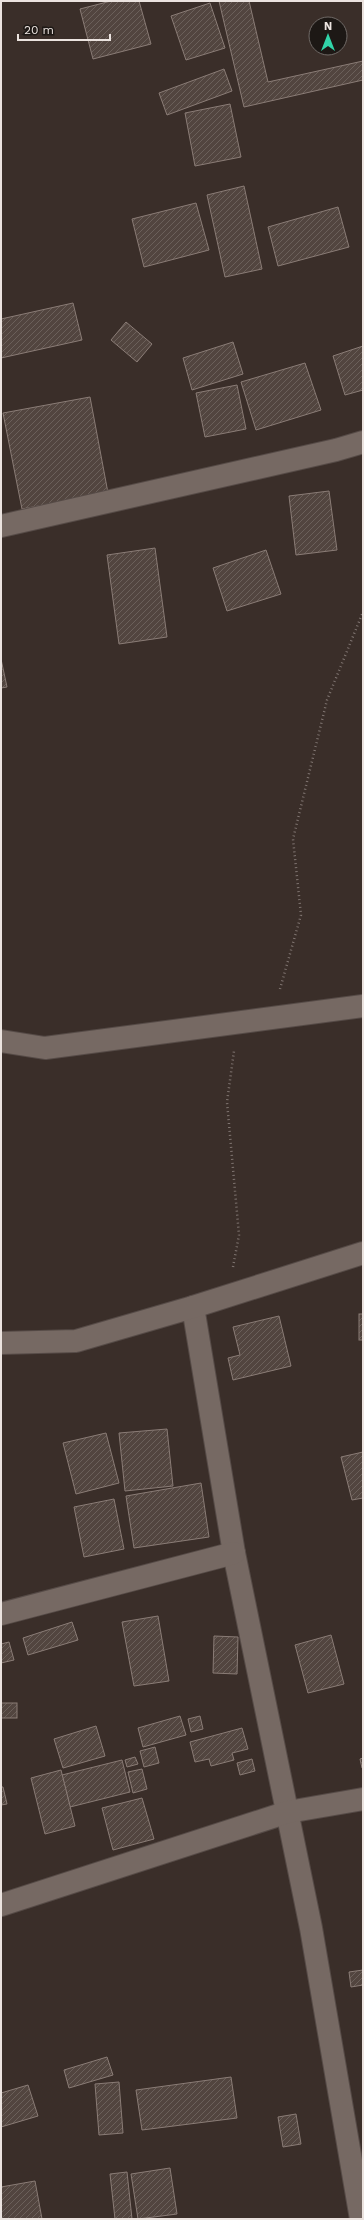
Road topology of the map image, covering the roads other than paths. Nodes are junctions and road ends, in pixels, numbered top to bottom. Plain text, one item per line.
1 (363, 442) edge
2 (1, 526) edge
3 (363, 1006) edge
4 (1, 1041) edge
5 (363, 1253) edge
6 (194, 1307) junction
7 (1, 1343) edge
8 (234, 1553) junction
9 (1, 1614) edge
10 (363, 1799) edge
11 (288, 1812) junction
12 (1, 1905) edge
13 (361, 2219) edge

1 - 2 street
3 - 4 street
5 - 6 street
6 - 7 street
6 - 8 street
8 - 9 street
8 - 11 street
10 - 11 street
11 - 12 street
11 - 13 street

